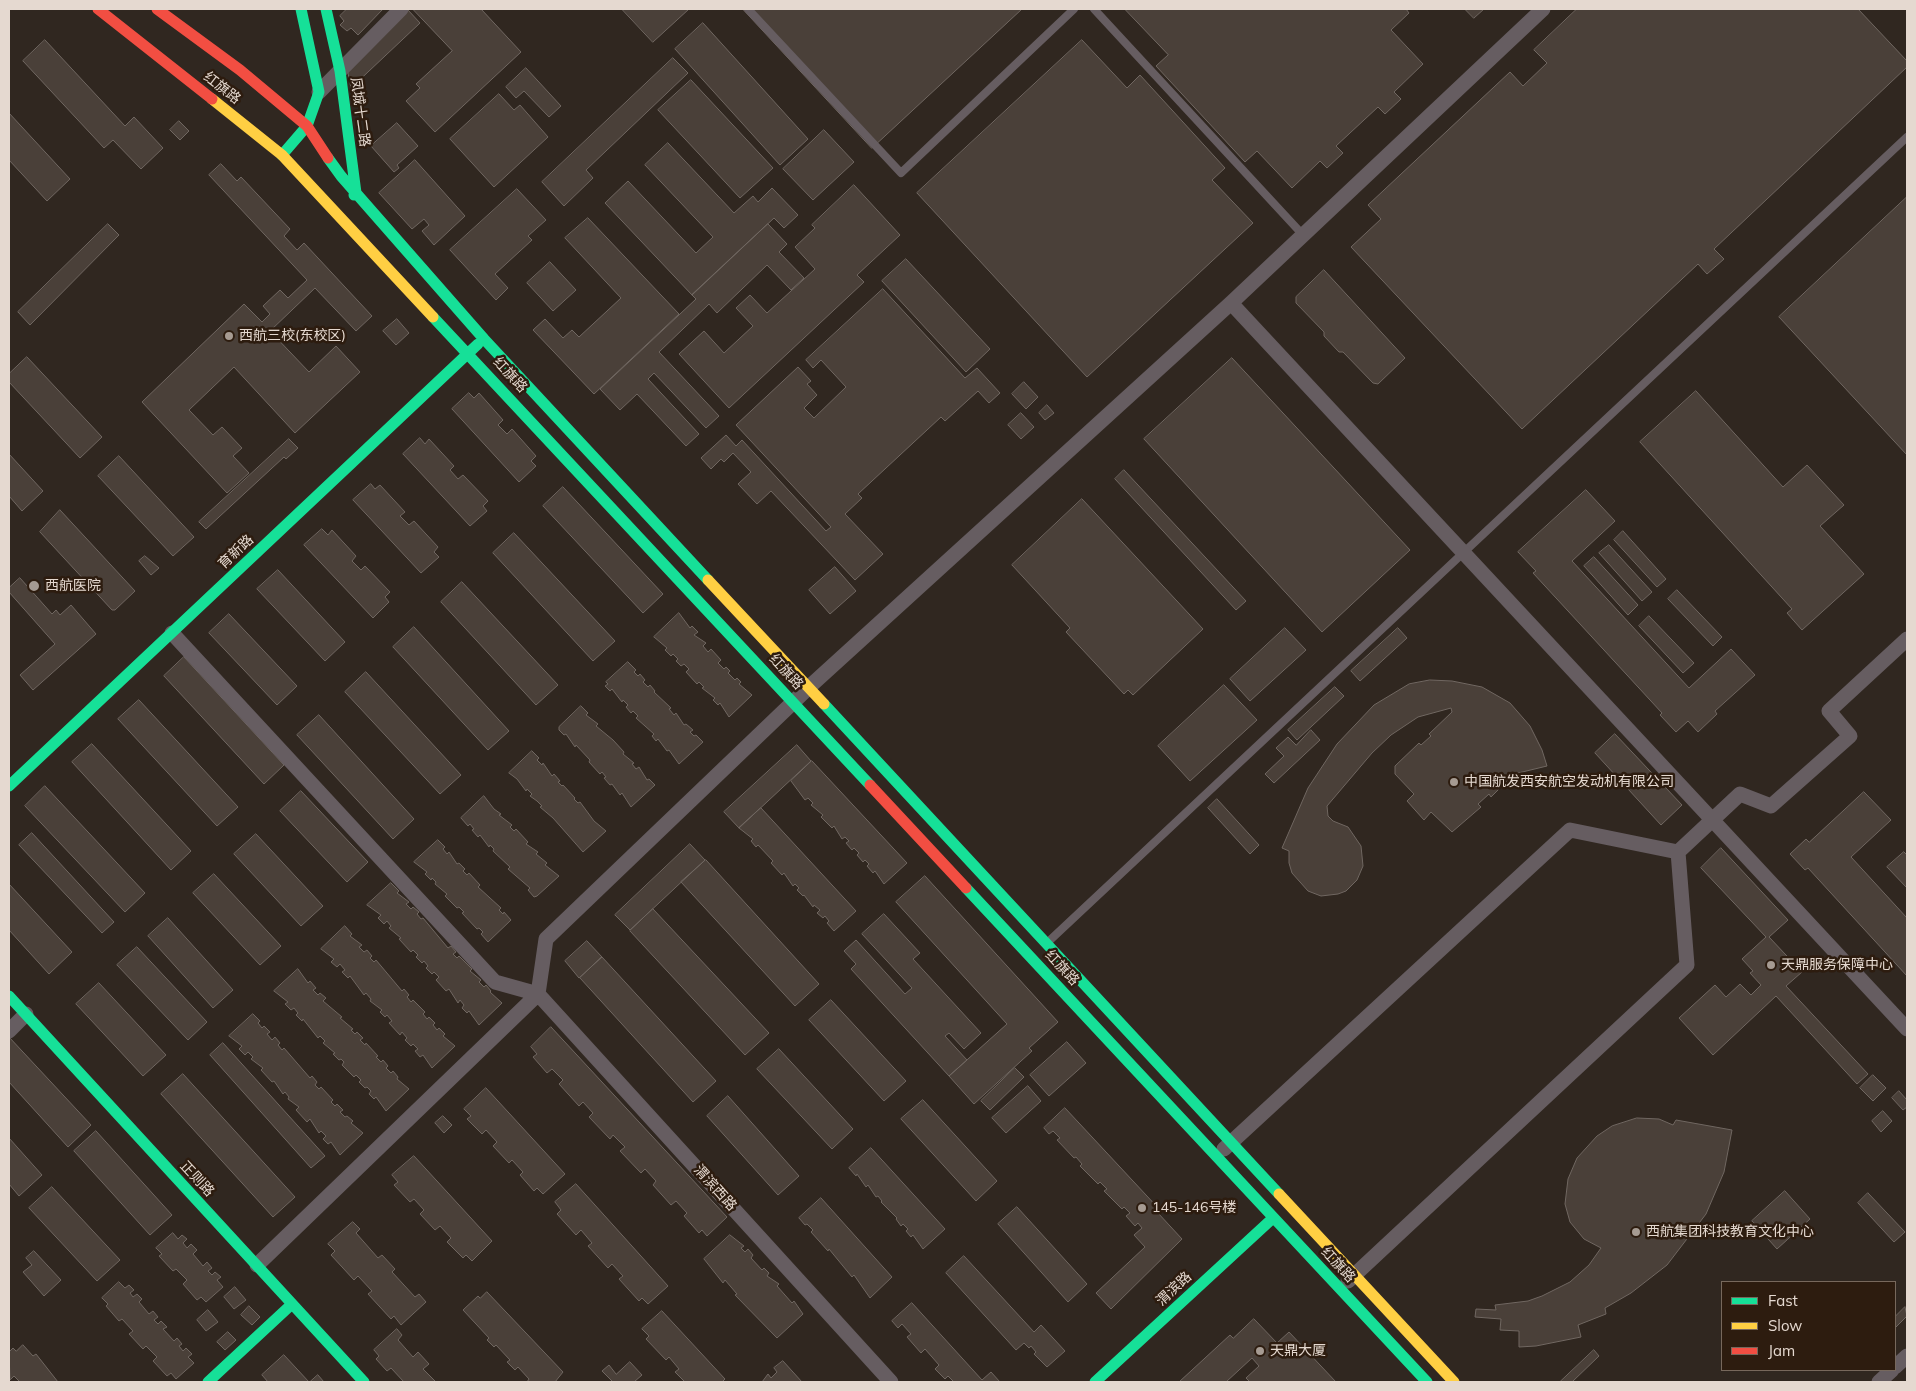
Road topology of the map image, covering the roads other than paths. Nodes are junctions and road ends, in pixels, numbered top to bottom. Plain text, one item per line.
1 (98, 9) edge
2 (157, 9) edge
3 (302, 9) edge
4 (326, 9) edge
5 (401, 9) edge
6 (748, 9) edge
7 (1074, 9) edge
8 (1094, 9) edge
9 (1542, 9) edge
10 (340, 71) junction
11 (319, 92) junction
12 (307, 126) junction
13 (1907, 138) edge
14 (282, 155) junction
15 (356, 193) junction
16 (336, 212) junction
17 (1303, 235) junction
18 (1231, 303) junction
19 (484, 339) junction
20 (469, 353) junction
21 (1465, 554) junction
22 (172, 632) junction
23 (1907, 639) edge
24 (808, 688) junction
25 (794, 703) junction
26 (9, 786) edge
27 (1712, 819) junction
28 (1678, 852) junction
29 (1046, 944) junction
30 (538, 994) junction
31 (9, 996) edge
32 (26, 1014) junction
33 (1907, 1029) edge
34 (9, 1031) edge
35 (1231, 1143) junction
36 (1216, 1156) junction
37 (1274, 1218) junction
38 (256, 1265) junction
39 (1354, 1274) junction
40 (1340, 1290) junction
41 (292, 1304) junction
42 (1907, 1356) edge
43 (1896, 1365) edge
44 (1890, 1371) edge
45 (208, 1382) edge
46 (364, 1382) edge
47 (891, 1382) edge
48 (1095, 1382) edge
49 (1427, 1382) edge
50 (1454, 1382) edge
51 (1879, 1382) edge

1 - 14 main road, 红旗路
2 - 12 main road, 红旗路
3 - 11 main road
4 - 10 main road, 凤城十二路
5 - 10 street
6 - 7 lane
8 - 17 lane
9 - 17 street
10 - 11 street
10 - 15 main road, 凤城十二路
11 - 12 main road
12 - 14 main road
12 - 15 main road, 红旗路
13 - 21 lane
14 - 16 main road, 红旗路
15 - 16 main road
15 - 19 main road, 红旗路
16 - 20 main road, 红旗路
17 - 18 street
18 - 21 street
18 - 24 street
19 - 20 main road, 育新路
19 - 24 main road, 红旗路
20 - 22 main road, 育新路
20 - 25 main road, 红旗路
21 - 27 street
21 - 29 lane
22 - 26 main road, 育新路
22 - 30 street
23 - 27 street
24 - 25 street
24 - 29 main road, 红旗路
25 - 30 street
25 - 36 main road, 红旗路
27 - 28 street
27 - 33 street
28 - 35 street
28 - 39 street
29 - 35 main road, 红旗路
30 - 38 street
30 - 47 street, 渭滨西路
31 - 32 main road, 正则路
32 - 34 street
32 - 38 main road, 正则路
35 - 36 street
35 - 39 main road, 红旗路
36 - 37 main road, 红旗路
37 - 40 main road, 红旗路
37 - 48 main road, 渭滨路
38 - 41 main road, 正则路
39 - 40 street
39 - 50 main road, 红旗路
40 - 49 main road, 红旗路
41 - 45 main road
41 - 46 main road, 正则路
42 - 43 street
44 - 51 street

